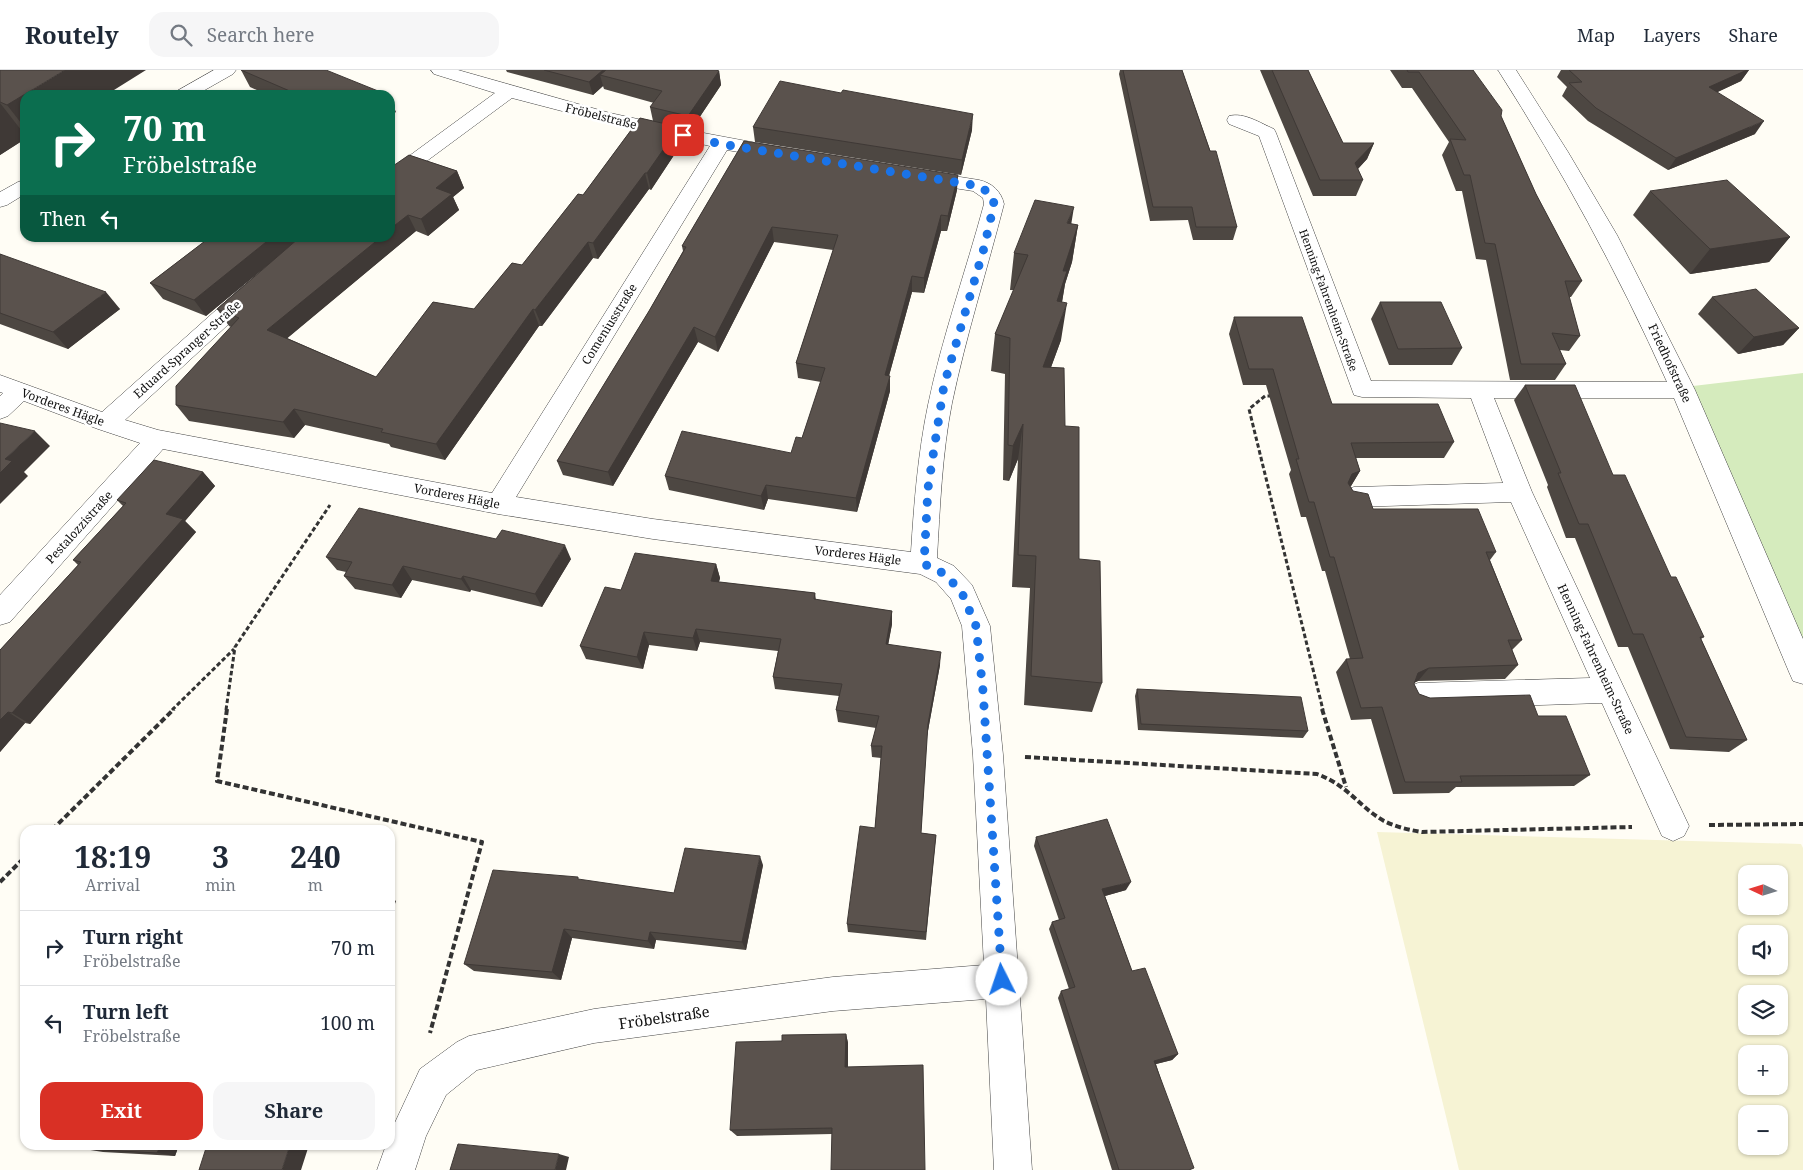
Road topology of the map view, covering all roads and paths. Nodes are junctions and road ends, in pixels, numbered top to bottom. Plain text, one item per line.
1 (227, 70) edge
2 (440, 70) edge
3 (1507, 70) edge
4 (192, 90) edge
5 (508, 92) junction
6 (1236, 120) dead end
7 (721, 144) junction
8 (797, 156) edge
9 (395, 174) edge
10 (903, 174) edge
11 (20, 189) edge
12 (0, 201) edge
13 (265, 280) edge
14 (10, 387) edge
15 (1479, 389) junction
16 (1683, 390) junction
17 (1274, 396) edge
18 (0, 410) edge
19 (106, 423) junction
20 (158, 439) junction
21 (350, 475) junction
22 (1519, 492) junction
23 (1354, 498) edge
24 (498, 504) junction
25 (924, 564) junction
26 (0, 614) edge
27 (235, 648) junction
28 (1803, 672) edge
29 (1611, 690) junction
30 (1418, 696) edge
31 (988, 755) junction
32 (1346, 787) junction
33 (1803, 824) edge
34 (57, 825) edge
35 (1673, 826) junction
36 (20, 862) edge
37 (0, 882) edge
38 (1002, 980) junction
39 (433, 1082) junction
40 (396, 1170) edge
41 (1013, 1170) edge

1 - 4 street
2 - 5 street, Fröbelstraße
3 - 16 street, Friedhofstraße
5 - 7 street, Fröbelstraße
5 - 9 street
6 - 15 street, Henning-Fahrenheim-Straße
7 - 8 street, Fröbelstraße
7 - 24 street, Comeniusstraße
10 - 25 street
11 - 12 street
13 - 19 street, Eduard-Spranger-Straße
14 - 18 street
14 - 19 street, Vorderes Hägle
15 - 16 street, Henning-Fahrenheim-Straße
15 - 22 street, Henning-Fahrenheim-Straße
16 - 28 street, Friedhofstraße
17 - 32 path
19 - 20 street, Vorderes Hägle
20 - 21 street, Vorderes Hägle
20 - 26 street, Pestalozzistraße
21 - 24 street, Vorderes Hägle
21 - 27 path
22 - 23 street
22 - 29 street, Henning-Fahrenheim-Straße
24 - 25 street, Vorderes Hägle
25 - 31 street
27 - 34 path
27 - 39 path
29 - 30 street
29 - 35 street, Henning-Fahrenheim-Straße
31 - 32 path
31 - 38 street
32 - 35 path
33 - 35 path
36 - 37 path
38 - 39 street, Fröbelstraße
38 - 41 street
39 - 40 street, Fröbelstraße

